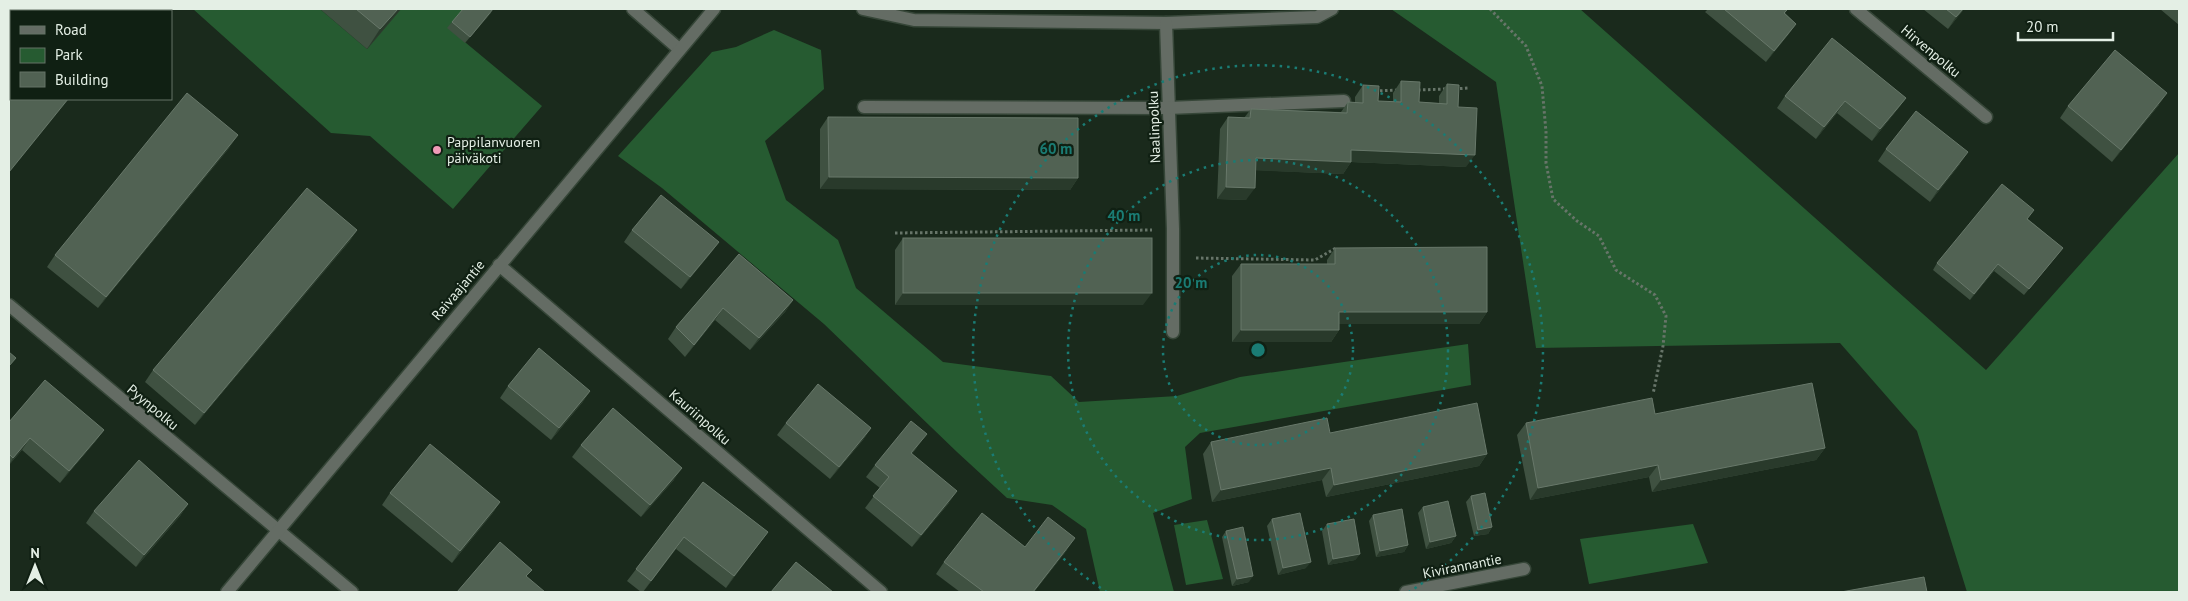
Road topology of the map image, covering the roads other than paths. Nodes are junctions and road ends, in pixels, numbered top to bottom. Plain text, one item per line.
1 (633, 9) edge
2 (714, 9) edge
3 (863, 9) edge
4 (1332, 9) edge
5 (1856, 9) edge
6 (1166, 23) junction
7 (679, 49) junction
8 (1344, 101) road end
9 (864, 107) dead end
10 (1168, 108) junction
11 (1986, 117) dead end
12 (498, 265) junction
13 (9, 304) edge
14 (1173, 332) dead end
15 (279, 531) junction
16 (1524, 569) dead end
17 (227, 592) edge
18 (352, 592) edge
19 (881, 592) edge
20 (1406, 592) edge

1 - 7 street
2 - 7 street, Raivaajantie
3 - 6 street
4 - 6 street
5 - 11 street, Hirvenpolku
6 - 10 street, Naalinpolku
7 - 12 street, Raivaajantie
8 - 10 street
9 - 10 street
10 - 14 street, Naalinpolku
12 - 15 street, Raivaajantie
12 - 19 street, Kauriinpolku
13 - 15 street, Pyynpolku
15 - 17 street, Raivaajantie
15 - 18 street, Pyynpolku
16 - 20 street, Kivirannantie

